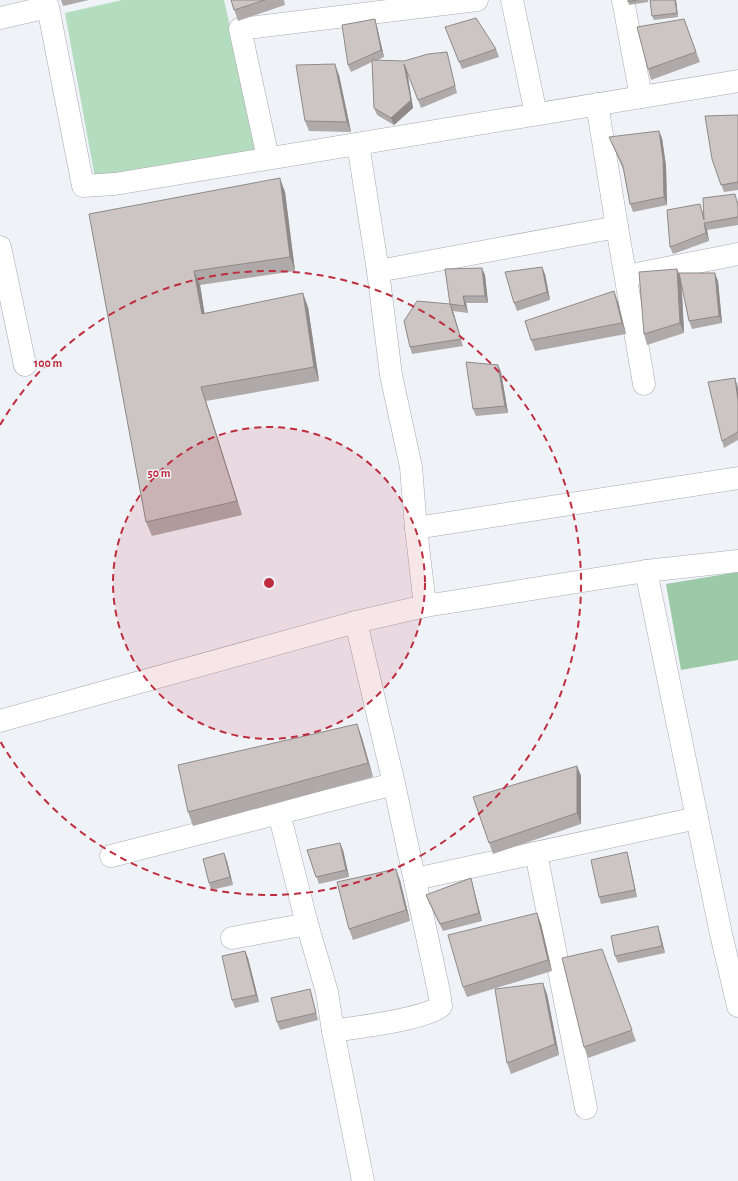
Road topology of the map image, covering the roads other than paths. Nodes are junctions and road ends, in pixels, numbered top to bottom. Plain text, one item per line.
1 (477, 0) edge
2 (512, 0) edge
3 (623, 0) edge
4 (0, 18) edge
5 (738, 81) edge
6 (641, 97) junction
7 (596, 104) junction
8 (536, 114) junction
9 (358, 144) junction
10 (268, 158) junction
11 (617, 227) junction
12 (0, 247) edge
13 (738, 254) edge
14 (378, 270) junction
15 (626, 276) junction
16 (25, 366) dead end
17 (644, 384) dead end
18 (738, 478) edge
19 (416, 528) junction
20 (738, 561) edge
21 (646, 570) junction
22 (425, 606) junction
23 (356, 622) junction
24 (0, 721) edge
25 (394, 784) junction
26 (279, 813) junction
27 (697, 818) junction
28 (536, 853) junction
29 (110, 856) dead end
30 (415, 879) junction
31 (307, 924) junction
32 (232, 938) dead end
33 (734, 974) edge
34 (738, 1006) edge
35 (333, 1031) junction
36 (586, 1108) dead end
37 (363, 1181) edge

1 - 10 street
2 - 8 street
3 - 6 street
4 - 10 street
5 - 6 street
6 - 7 street
7 - 8 street
7 - 11 street
8 - 9 street
9 - 10 street
9 - 14 street
11 - 14 street
11 - 15 street
12 - 16 street
13 - 15 street
14 - 19 street
15 - 17 street
18 - 19 street
19 - 22 street
20 - 21 street
21 - 22 street
21 - 27 street
22 - 23 street
23 - 24 street
23 - 25 street
25 - 26 street
25 - 30 street
26 - 29 street
26 - 31 street
27 - 28 street
27 - 33 street
28 - 30 street
28 - 36 street
30 - 35 street
31 - 32 street
31 - 35 street
33 - 34 street
35 - 37 street

